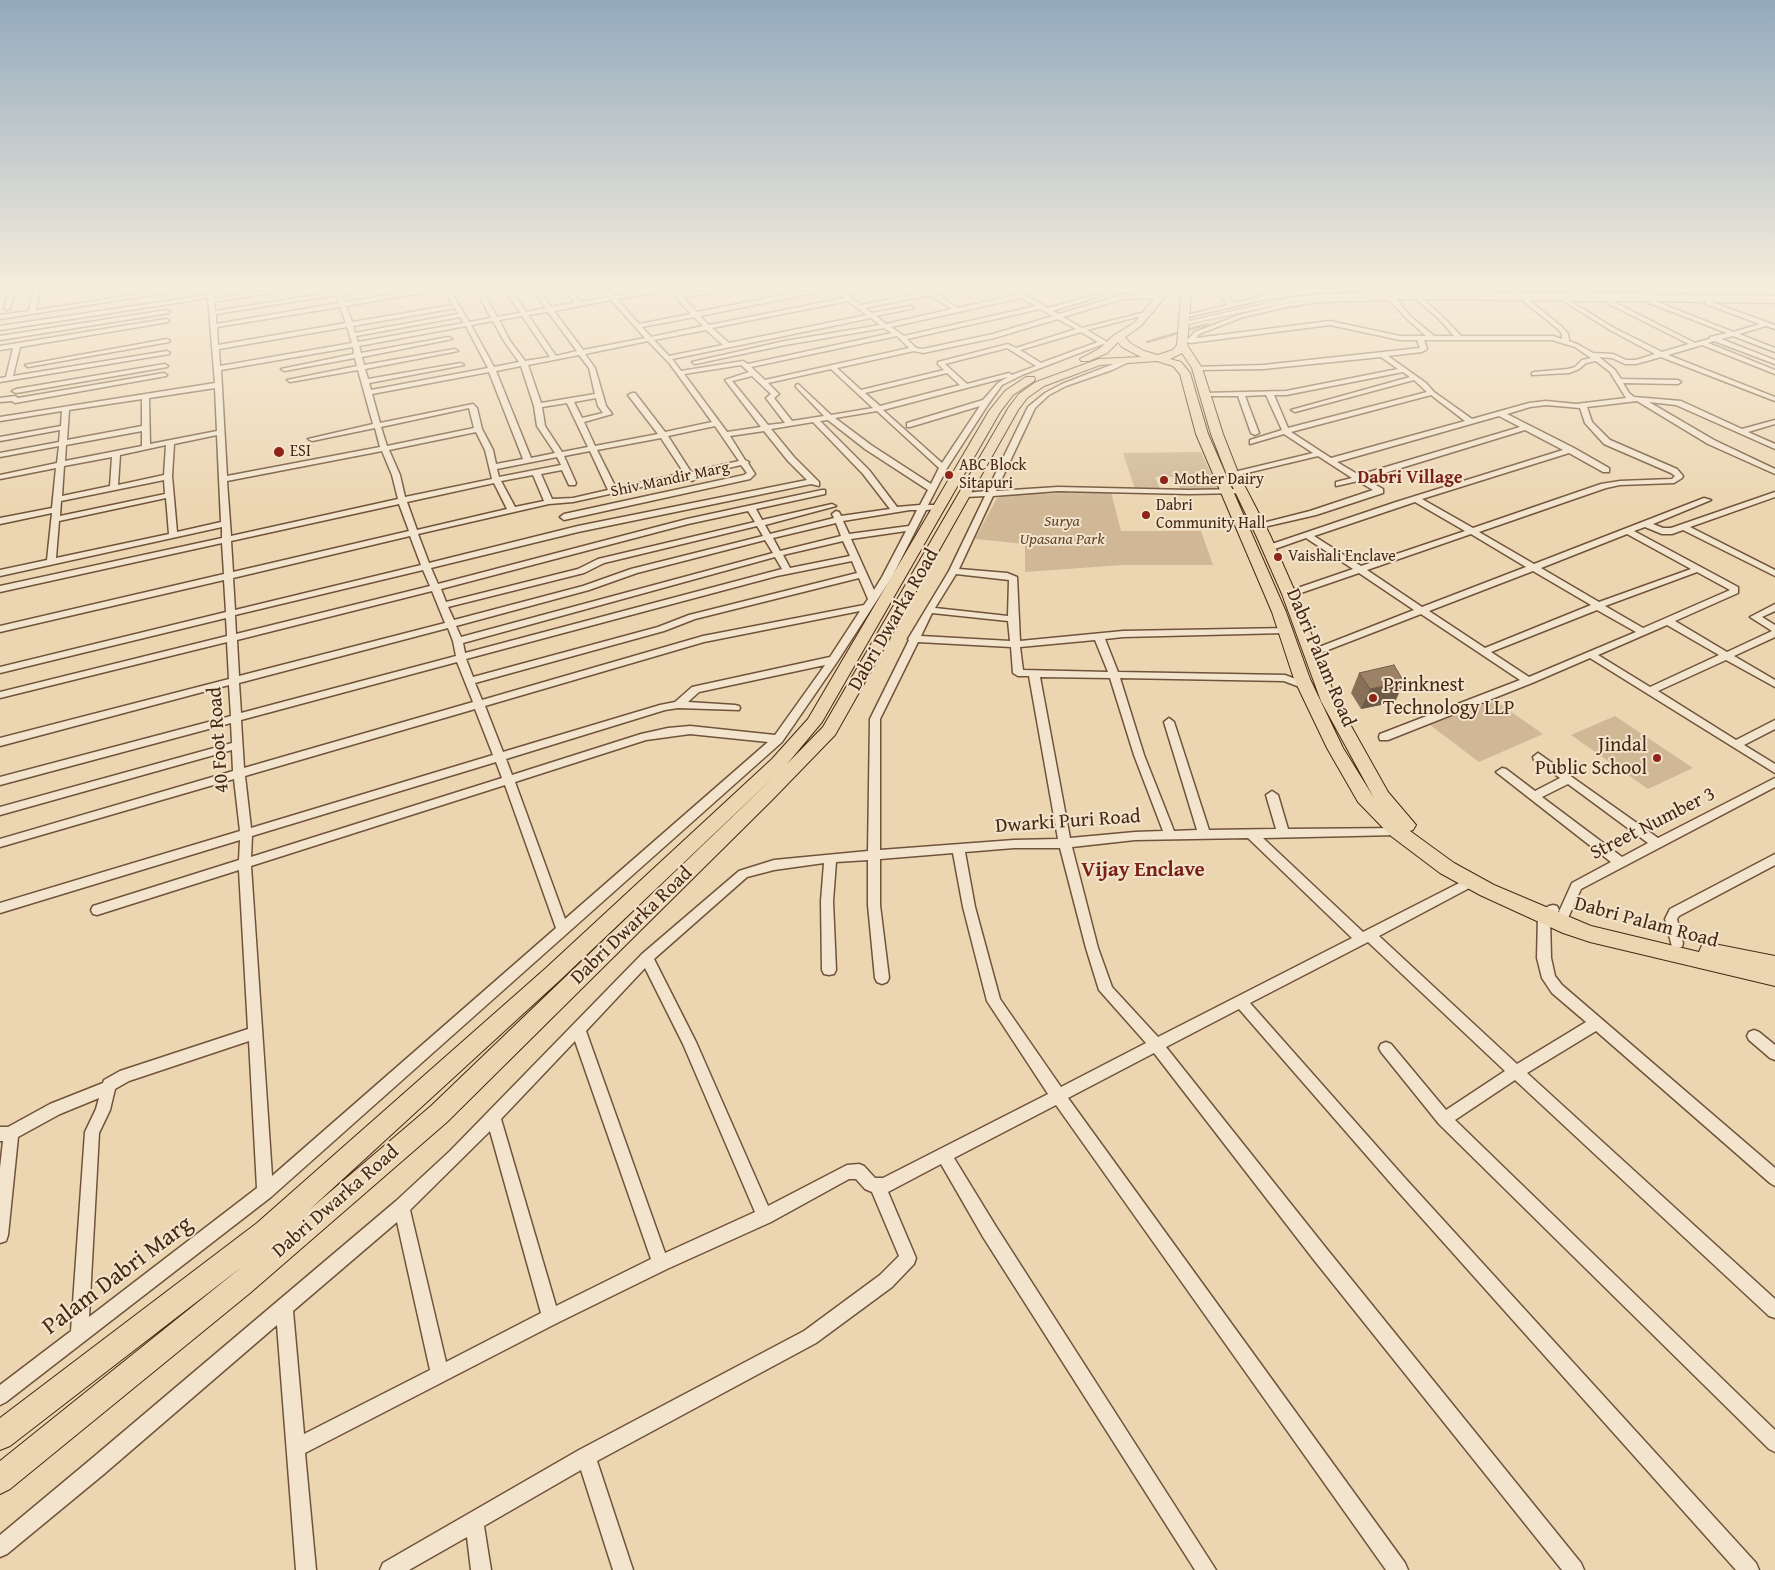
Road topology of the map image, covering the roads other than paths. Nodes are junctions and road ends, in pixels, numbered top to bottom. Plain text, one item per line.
1 (14, 359) edge
2 (34, 359) edge
3 (43, 359) edge
4 (129, 359) edge
5 (166, 359) edge
6 (216, 359) edge
7 (256, 359) edge
8 (339, 359) edge
9 (359, 359) edge
10 (406, 359) edge
11 (459, 359) edge
12 (486, 359) edge
13 (521, 359) edge
14 (548, 359) edge
15 (586, 359) edge
16 (668, 359) edge
17 (708, 359) edge
18 (796, 359) edge
19 (847, 359) edge
20 (958, 359) edge
21 (1030, 359) edge
22 (1061, 359) edge
23 (1082, 359) edge
24 (1147, 359) edge
25 (1155, 359) edge
26 (1194, 359) edge
27 (1334, 359) edge
28 (1389, 359) edge
29 (1589, 359) edge
30 (1598, 359) edge
31 (1621, 359) edge
32 (1641, 359) edge
33 (1673, 359) edge
34 (1740, 359) edge
35 (1129, 360) junction
36 (695, 362) dead end
37 (524, 364) junction
38 (94, 365) junction
39 (461, 365) junction
40 (165, 366) junction
41 (746, 366) junction
42 (1041, 366) junction
43 (361, 367) junction
44 (832, 367) junction
45 (1197, 368) junction
46 (217, 369) junction
47 (284, 369) dead end
48 (492, 370) junction
49 (1404, 370) junction
50 (948, 371) junction
51 (52, 372) junction
52 (1775, 372) edge
53 (680, 373) junction
54 (755, 373) junction
55 (1020, 374) junction
56 (1534, 374) dead end
57 (466, 375) junction
58 (19, 377) junction
59 (1415, 378) junction
60 (10, 379) junction
61 (90, 379) junction
62 (0, 380) edge
63 (290, 380) dead end
64 (1621, 381) junction
65 (365, 382) junction
66 (765, 382) junction
67 (1678, 382) dead end
68 (218, 384) junction
69 (163, 385) junction
70 (50, 386) junction
71 (798, 386) dead end
72 (965, 386) junction
73 (88, 388) junction
74 (860, 392) junction
75 (368, 393) junction
76 (1269, 393) junction
77 (1286, 393) junction
78 (1432, 393) junction
79 (1204, 394) junction
80 (1241, 394) junction
81 (48, 395) junction
82 (600, 395) junction
83 (632, 395) dead end
84 (145, 396) junction
85 (15, 397) junction
86 (1635, 399) junction
87 (1775, 399) edge
88 (0, 400) edge
89 (570, 401) junction
90 (986, 402) junction
91 (1583, 405) junction
92 (84, 406) junction
93 (538, 406) junction
94 (66, 409) junction
95 (878, 409) junction
96 (1295, 410) junction
97 (46, 412) junction
98 (1500, 413) junction
99 (12, 417) junction
100 (829, 417) junction
101 (0, 419) edge
102 (815, 420) junction
103 (580, 422) junction
104 (1471, 422) junction
105 (1775, 422) edge
106 (717, 423) junction
107 (790, 424) junction
108 (378, 425) junction
109 (910, 425) dead end
110 (1306, 425) junction
111 (65, 427) junction
112 (1526, 427) junction
113 (144, 428) junction
114 (766, 428) junction
115 (478, 429) junction
116 (221, 432) junction
117 (1286, 432) junction
118 (1741, 432) junction
119 (1255, 433) dead end
120 (663, 435) junction
121 (725, 435) junction
122 (0, 439) edge
123 (312, 439) dead end
124 (170, 442) junction
125 (1253, 442) dead end
126 (64, 443) junction
127 (146, 446) junction
128 (384, 447) junction
129 (1775, 447) edge
130 (593, 449) junction
131 (1571, 450) junction
132 (116, 453) junction
133 (1318, 454) junction
134 (0, 455) edge
135 (560, 455) junction
136 (528, 461) junction
137 (1330, 461) junction
138 (745, 462) junction
139 (62, 463) junction
140 (565, 467) junction
141 (495, 468) junction
142 (943, 468) junction
143 (1606, 470) dead end
144 (536, 472) junction
145 (1775, 472) edge
146 (688, 474) junction
147 (1233, 475) junction
148 (0, 477) edge
149 (168, 477) junction
150 (1358, 478) junction
151 (223, 480) junction
152 (496, 480) junction
153 (812, 481) junction
154 (572, 483) dead end
155 (1339, 484) dead end
156 (114, 488) junction
157 (698, 488) junction
158 (932, 489) junction
159 (1233, 490) junction
160 (613, 491) junction
161 (822, 492) junction
162 (990, 493) junction
163 (1775, 494) edge
164 (170, 495) junction
165 (965, 495) junction
166 (1762, 498) junction
167 (58, 499) junction
168 (1416, 499) junction
169 (402, 500) junction
170 (1707, 500) dead end
171 (549, 502) junction
172 (1775, 505) edge
173 (832, 506) junction
174 (931, 507) junction
175 (751, 508) junction
176 (57, 509) junction
177 (512, 510) junction
178 (895, 510) junction
179 (564, 517) dead end
180 (56, 519) junction
181 (840, 519) junction
182 (0, 521) edge
183 (760, 523) junction
184 (224, 524) junction
185 (1646, 524) junction
186 (1258, 526) junction
187 (1683, 527) junction
188 (912, 528) junction
189 (1627, 531) junction
190 (1472, 532) junction
191 (413, 533) junction
192 (174, 535) junction
193 (1307, 535) junction
194 (225, 538) junction
195 (768, 538) junction
196 (847, 538) junction
197 (1269, 548) junction
198 (777, 554) junction
199 (855, 558) junction
200 (51, 562) junction
201 (426, 566) junction
202 (1532, 567) junction
203 (1698, 568) junction
204 (787, 570) junction
205 (1359, 570) junction
206 (954, 571) junction
207 (0, 573) edge
208 (1775, 573) edge
209 (862, 575) junction
210 (228, 576) junction
211 (435, 588) junction
212 (0, 589) edge
213 (1289, 594) junction
214 (870, 603) junction
215 (443, 606) junction
216 (1598, 606) junction
217 (1775, 607) edge
218 (929, 610) junction
219 (1421, 610) junction
220 (230, 614) junction
221 (1013, 619) junction
222 (1670, 622) junction
223 (451, 624) junction
224 (0, 629) edge
225 (1775, 629) edge
226 (1285, 630) junction
227 (1643, 632) junction
228 (1775, 633) edge
229 (1099, 637) junction
230 (231, 638) junction
231 (913, 639) junction
232 (458, 640) junction
233 (1015, 644) junction
234 (1483, 652) junction
235 (1312, 653) junction
236 (1727, 654) junction
237 (1592, 655) junction
238 (461, 659) junction
239 (833, 660) junction
240 (0, 670) edge
241 (1113, 671) junction
242 (1034, 674) junction
243 (234, 680) junction
244 (1772, 680) edge
245 (471, 681) junction
246 (1528, 681) junction
247 (1305, 686) junction
248 (1650, 690) junction
249 (0, 695) edge
250 (479, 705) junction
251 (678, 705) junction
252 (735, 708) dead end
253 (236, 718) junction
254 (1168, 722) dead end
255 (1775, 724) edge
256 (1384, 737) dead end
257 (778, 739) junction
258 (0, 742) edge
259 (238, 745) junction
260 (1736, 745) junction
261 (1335, 748) junction
262 (1355, 748) junction
263 (500, 756) junction
264 (1538, 757) dead end
265 (1775, 769) edge
266 (239, 772) junction
267 (1502, 772) dead end
268 (508, 779) junction
269 (1569, 779) junction
270 (0, 781) edge
271 (1775, 782) edge
272 (1272, 795) dead end
273 (1534, 796) junction
274 (0, 811) edge
275 (1397, 831) junction
276 (246, 834) junction
277 (1204, 834) junction
278 (1251, 834) junction
279 (1283, 834) junction
280 (1170, 835) junction
281 (0, 843) edge
282 (1066, 843) junction
283 (1657, 843) junction
284 (958, 849) junction
285 (874, 855) junction
286 (830, 858) junction
287 (1775, 859) edge
288 (1620, 862) junction
289 (245, 864) junction
290 (1471, 882) junction
291 (0, 908) edge
292 (97, 910) dead end
293 (1557, 910) junction
294 (562, 928) junction
295 (1365, 937) junction
296 (1675, 939) junction
297 (647, 958) junction
298 (1775, 964) edge
299 (829, 970) dead end
300 (1775, 977) edge
301 (882, 978) dead end
302 (1241, 1002) junction
303 (1597, 1023) junction
304 (578, 1029) junction
305 (256, 1032) junction
306 (1754, 1036) dead end
307 (1157, 1046) junction
308 (1386, 1048) dead end
309 (1775, 1054) edge
310 (1516, 1072) junction
311 (107, 1088) junction
312 (1059, 1096) junction
313 (493, 1117) junction
314 (1444, 1119) junction
315 (4, 1134) edge
316 (944, 1156) junction
317 (1775, 1178) edge
318 (877, 1186) junction
319 (265, 1192) junction
320 (402, 1206) junction
321 (766, 1216) junction
322 (0, 1234) edge
323 (661, 1263) junction
324 (284, 1307) junction
325 (1775, 1310) edge
326 (551, 1317) junction
327 (79, 1335) junction
328 (440, 1373) junction
329 (0, 1396) edge
330 (0, 1436) edge
331 (1775, 1443) edge
332 (296, 1448) junction
333 (586, 1457) junction
334 (0, 1479) edge
335 (474, 1521) junction
336 (0, 1547) edge
337 (306, 1570) edge
338 (390, 1570) edge
339 (481, 1570) edge
340 (622, 1570) edge
341 (1206, 1570) edge
342 (1398, 1570) edge
343 (1574, 1570) edge
344 (1748, 1570) edge

1 - 60 street
2 - 3 street
4 - 38 street
5 - 40 street
6 - 46 street, 40 Foot Road
7 - 46 street
8 - 47 street
9 - 43 street
10 - 43 street
11 - 39 street
12 - 48 street
13 - 37 street
14 - 37 street
15 - 82 street
16 - 53 street, Shiv Mandir Marg
17 - 36 street
18 - 41 street
19 - 44 street
20 - 50 street
21 - 42 street
22 - 42 street
23 - 174 main road, Dabri Dwarka Road
24 - 35 main road, Dabri Dwarka Road
25 - 159 main road, Dabri Palam Road
26 - 45 main road, Dabri Palam Road
27 - 45 street
28 - 49 street
29 - 56 street
30 - 64 street
31 - 32 street
33 - 87 street
34 - 52 street
35 - 162 street
35 - 165 main road, Dabri Dwarka Road
37 - 48 street
37 - 93 street
38 - 51 street
38 - 61 street
39 - 57 street
39 - 65 street
40 - 61 street
40 - 69 street
41 - 53 street
41 - 54 street
42 - 55 street
43 - 63 street
43 - 65 street
44 - 66 street
44 - 74 street
45 - 79 main road, Dabri Palam Road
46 - 68 street, 40 Foot Road
48 - 57 street
48 - 136 street
49 - 59 street
49 - 77 street
50 - 72 street
50 - 74 street
51 - 58 street
51 - 70 street
53 - 106 street, Shiv Mandir Marg
54 - 66 street
54 - 114 street
55 - 72 street
55 - 90 street, Palam Dabri Marg
57 - 75 street
58 - 60 street
58 - 85 street
59 - 78 street
59 - 96 street
60 - 62 street
61 - 70 street
61 - 73 street
64 - 67 street
64 - 86 street
65 - 75 street
66 - 107 street
68 - 69 street
68 - 116 street, 40 Foot Road
69 - 73 street
69 - 84 street
70 - 81 street
70 - 85 street
71 - 100 street
72 - 95 street
73 - 81 street
73 - 92 street
74 - 95 street
75 - 108 street
76 - 77 street
76 - 80 street
76 - 117 street
77 - 96 street
78 - 104 street
78 - 110 street
79 - 80 street
79 - 147 main road, Dabri Palam Road
80 - 119 street
81 - 85 street
81 - 97 street
82 - 89 street
82 - 103 street
83 - 120 street
84 - 92 street
84 - 113 street
85 - 88 street
85 - 99 street
86 - 91 street
86 - 118 street
86 - 145 street
89 - 93 street
89 - 103 street
90 - 109 street
90 - 142 street, Palam Dabri Marg
91 - 98 street
91 - 190 street
92 - 94 street
93 - 135 street
94 - 97 street
94 - 111 street
95 - 100 street
95 - 142 street
96 - 110 street
97 - 99 street
98 - 104 street
98 - 112 street
99 - 101 street
100 - 102 street
100 - 158 street
102 - 107 street
102 - 178 street
103 - 130 street
104 - 137 street
105 - 118 street
106 - 120 street
106 - 121 street, Shiv Mandir Marg
107 - 114 street
108 - 115 street
108 - 123 street
108 - 128 street
110 - 117 street
111 - 122 street
111 - 126 street
112 - 131 street
112 - 150 street
113 - 126 street
113 - 127 street
114 - 121 street
114 - 153 street
115 - 128 street
115 - 141 street
116 - 124 street
116 - 151 street, 40 Foot Road
117 - 125 street
117 - 133 street
118 - 129 street
120 - 130 street
120 - 146 street
121 - 138 street, Shiv Mandir Marg
124 - 127 street
124 - 149 street
126 - 134 street
126 - 139 street
127 - 132 street
128 - 151 street
128 - 169 street
130 - 135 street
130 - 160 street
131 - 143 street
131 - 168 street
132 - 139 street
132 - 156 street
133 - 137 street
133 - 147 street
135 - 136 street
135 - 140 street
136 - 141 street
137 - 150 street
138 - 146 street
138 - 157 street, Shiv Mandir Marg
139 - 148 street
139 - 167 street
140 - 144 street
140 - 154 street
141 - 152 street
142 - 158 street, Palam Dabri Marg
144 - 152 street
144 - 171 street
146 - 157 street
146 - 160 street
147 - 159 main road, Dabri Palam Road
149 - 156 street
149 - 164 street
150 - 155 street
150 - 186 street
151 - 184 street, 40 Foot Road
152 - 169 street
152 - 177 street
153 - 161 street
153 - 201 street
156 - 167 street
157 - 179 street, Shiv Mandir Marg
158 - 174 street, Palam Dabri Marg
159 - 162 street
159 - 186 main road, Dabri Palam Road
159 - 226 main road, Dabri Palam Road
160 - 171 street
161 - 173 street
161 - 175 street
162 - 165 street
162 - 206 street
163 - 166 street
164 - 180 street
164 - 192 street
165 - 334 main road, Dabri Dwarka Road
166 - 172 street
166 - 187 street
167 - 176 street
168 - 190 street
168 - 193 street
169 - 191 street
169 - 194 street
170 - 185 street
171 - 177 street
173 - 181 street
173 - 183 street
174 - 178 street
174 - 188 street, Palam Dabri Marg
174 - 330 main road, Dabri Dwarka Road
175 - 183 street
175 - 211 street
176 - 180 street
176 - 182 street
177 - 191 street
178 - 181 street
180 - 200 street
181 - 195 street
181 - 196 street
183 - 195 street
183 - 215 street
184 - 192 street
184 - 194 street, 40 Foot Road
185 - 187 street
185 - 189 street
186 - 197 main road, Dabri Palam Road
187 - 208 street
188 - 196 street
188 - 214 street, Palam Dabri Marg
189 - 202 street
189 - 203 street
190 - 202 street
190 - 205 street
191 - 201 street
191 - 210 street
192 - 200 street
193 - 197 street
193 - 205 street
194 - 210 street, 40 Foot Road
194 - 212 street
195 - 198 street
195 - 223 street
196 - 198 street
196 - 199 street
197 - 213 main road, Dabri Palam Road
198 - 204 street
198 - 232 street
199 - 204 street
199 - 209 street
200 - 207 street
201 - 211 street
201 - 220 street
202 - 216 street
202 - 219 street
203 - 216 street
203 - 222 street
204 - 238 street
205 - 213 street
205 - 219 street
206 - 218 street
206 - 221 street
209 - 214 street
209 - 245 street
210 - 220 street, 40 Foot Road
210 - 224 street
211 - 215 street
211 - 230 street
213 - 235 main road, Dabri Palam Road
214 - 239 street, Palam Dabri Marg
214 - 250 street
215 - 223 street
216 - 227 street
216 - 234 street
217 - 225 street
218 - 221 street
218 - 231 street
219 - 234 street
219 - 235 street
220 - 230 street, 40 Foot Road
220 - 240 street
221 - 233 street
222 - 227 street
222 - 236 street
223 - 232 street
223 - 243 street
226 - 229 street
226 - 247 main road, Dabri Palam Road
227 - 237 street
228 - 236 street
229 - 233 street
229 - 241 street
230 - 243 street, 40 Foot Road
230 - 249 street
231 - 233 street
231 - 285 street
232 - 238 street
233 - 242 street
234 - 246 street
235 - 262 main road, Dabri Palam Road
236 - 244 street
236 - 248 street
237 - 246 street
237 - 248 street
238 - 245 street
238 - 253 street
239 - 251 street
239 - 257 street, Palam Dabri Marg
241 - 242 street
241 - 247 street
241 - 280 street
242 - 282 street
243 - 253 street, 40 Foot Road
243 - 258 street
245 - 250 street
246 - 256 street
247 - 261 main road, Dabri Palam Road
248 - 260 street
250 - 263 street
250 - 266 street
251 - 252 street
251 - 263 street
253 - 259 street, 40 Foot Road
253 - 270 street
254 - 277 street
255 - 260 street
257 - 268 street
257 - 294 street, Palam Dabri Marg
259 - 266 street, 40 Foot Road
259 - 274 street
260 - 265 street
261 - 262 main road
261 - 275 main road, Dabri Palam Road
262 - 293 main road, Dabri Palam Road
263 - 268 street
263 - 276 street
264 - 269 street
266 - 276 street, 40 Foot Road
266 - 281 street
267 - 273 street
268 - 289 street
268 - 294 street
269 - 273 street
269 - 283 street
271 - 283 street, Street Number 3
272 - 279 street
273 - 288 street
275 - 279 street, Dwarki Puri Road
275 - 290 main road, Dabri Palam Road
276 - 289 street, 40 Foot Road
276 - 291 street
277 - 278 street, Dwarki Puri Road
277 - 280 street, Dwarki Puri Road
278 - 279 street, Dwarki Puri Road
278 - 295 street
280 - 282 street, Dwarki Puri Road
282 - 284 street, Dwarki Puri Road
282 - 307 street
283 - 288 street, Street Number 3
284 - 285 street, Dwarki Puri Road
284 - 312 street
285 - 286 street, Dwarki Puri Road
285 - 301 street
286 - 297 street, Dwarki Puri Road
286 - 299 street
287 - 296 street
288 - 293 street, Street Number 3
289 - 292 street
289 - 305 street, 40 Foot Road
290 - 293 main road, Dabri Palam Road
290 - 295 street
293 - 296 main road, Dabri Palam Road
293 - 300 main road, Dabri Palam Road
293 - 303 street
294 - 319 street, Palam Dabri Marg
295 - 302 street
295 - 310 street
296 - 298 main road, Dabri Palam Road
297 - 304 street
297 - 321 street
302 - 307 street
302 - 344 street
303 - 310 street
303 - 317 street
304 - 313 street
304 - 323 street
305 - 311 street
305 - 319 street, 40 Foot Road
306 - 309 street
307 - 312 street
307 - 343 street
308 - 314 street
310 - 314 street
310 - 325 street
311 - 315 street
311 - 327 street
312 - 316 street
312 - 342 street
313 - 320 street
313 - 326 street
314 - 331 street
315 - 322 street
316 - 318 street
316 - 341 street
318 - 321 street
318 - 333 street
319 - 327 street, Palam Dabri Marg
320 - 324 street
320 - 328 street
321 - 323 street
323 - 326 street
324 - 332 street
324 - 336 street
326 - 328 street
327 - 329 street, Palam Dabri Marg
328 - 332 street
332 - 337 street
333 - 335 street
333 - 340 street
335 - 338 street
335 - 339 street

